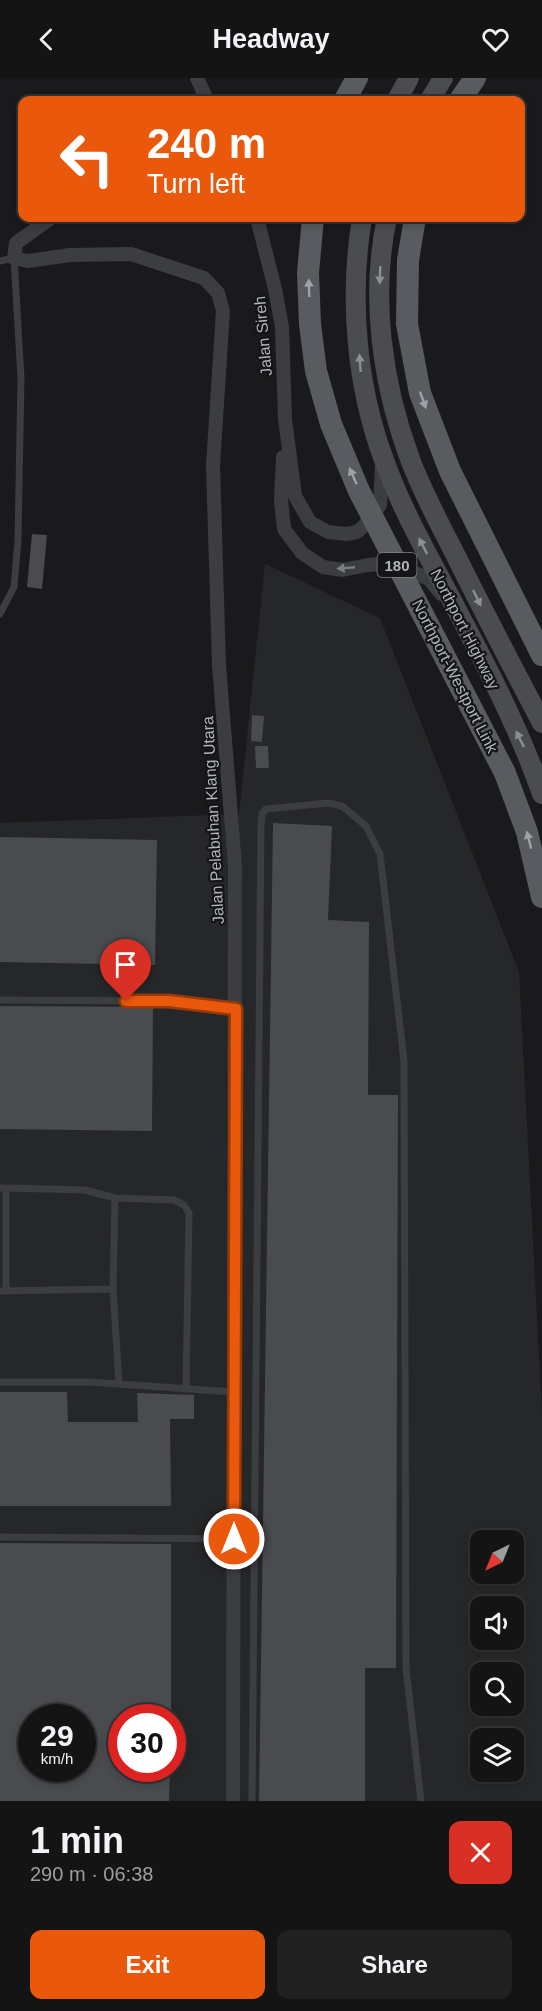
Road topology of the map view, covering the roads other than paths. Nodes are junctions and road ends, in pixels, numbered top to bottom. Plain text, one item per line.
1 (197, 78) edge
2 (357, 78) edge
3 (409, 78) edge
4 (443, 78) edge
5 (476, 78) edge
6 (205, 96) edge
7 (347, 96) edge
8 (399, 96) edge
9 (432, 96) edge
10 (463, 96) edge
11 (45, 222) edge
12 (258, 222) edge
13 (313, 222) edge
14 (361, 222) edge
15 (386, 222) edge
16 (414, 222) edge
17 (7, 259) edge
18 (285, 418) junction
19 (383, 458) junction
20 (0, 614) edge
21 (464, 623) junction
22 (542, 655) edge
23 (542, 723) edge
24 (542, 794) edge
25 (542, 897) edge
26 (0, 1000) edge
27 (236, 1009) junction
28 (3, 1188) edge
29 (115, 1198) junction
30 (113, 1289) junction
31 (3, 1291) edge
32 (0, 1382) edge
33 (119, 1384) junction
34 (186, 1389) junction
35 (234, 1392) junction
36 (0, 1537) edge
37 (234, 1539) junction
38 (233, 1801) edge
39 (252, 1801) edge
40 (421, 1801) edge

1 - 6 street
2 - 7 main road
3 - 8 main road
4 - 9 main road
5 - 10 main road
11 - 17 street
12 - 18 street, Jalan Sireh
25 -> 13 main road, Northport-Westport Link / 180, bridge
19 -> 14 main road, Northport Highway
15 -> 23 main road, Northport Highway
16 -> 22 main road
17 - 20 lane
17 - 27 street, Jalan Pelabuhan Klang Utara
18 - 19 street
21 -> 18 street
21 -> 19 main road, Northport Highway
24 -> 21 main road, Northport Highway
26 - 27 lane
27 - 35 street, Jalan Pelabuhan Klang Utara
28 - 29 lane
28 - 31 lane
29 - 30 lane
29 - 34 lane
30 - 31 lane
30 - 33 lane
32 - 33 lane
33 - 34 lane
34 - 35 lane
35 - 37 street, Jalan Pelabuhan Klang Utara
36 - 37 lane
37 - 38 street, Jalan Pelabuhan Klang Utara
39 - 40 lane

